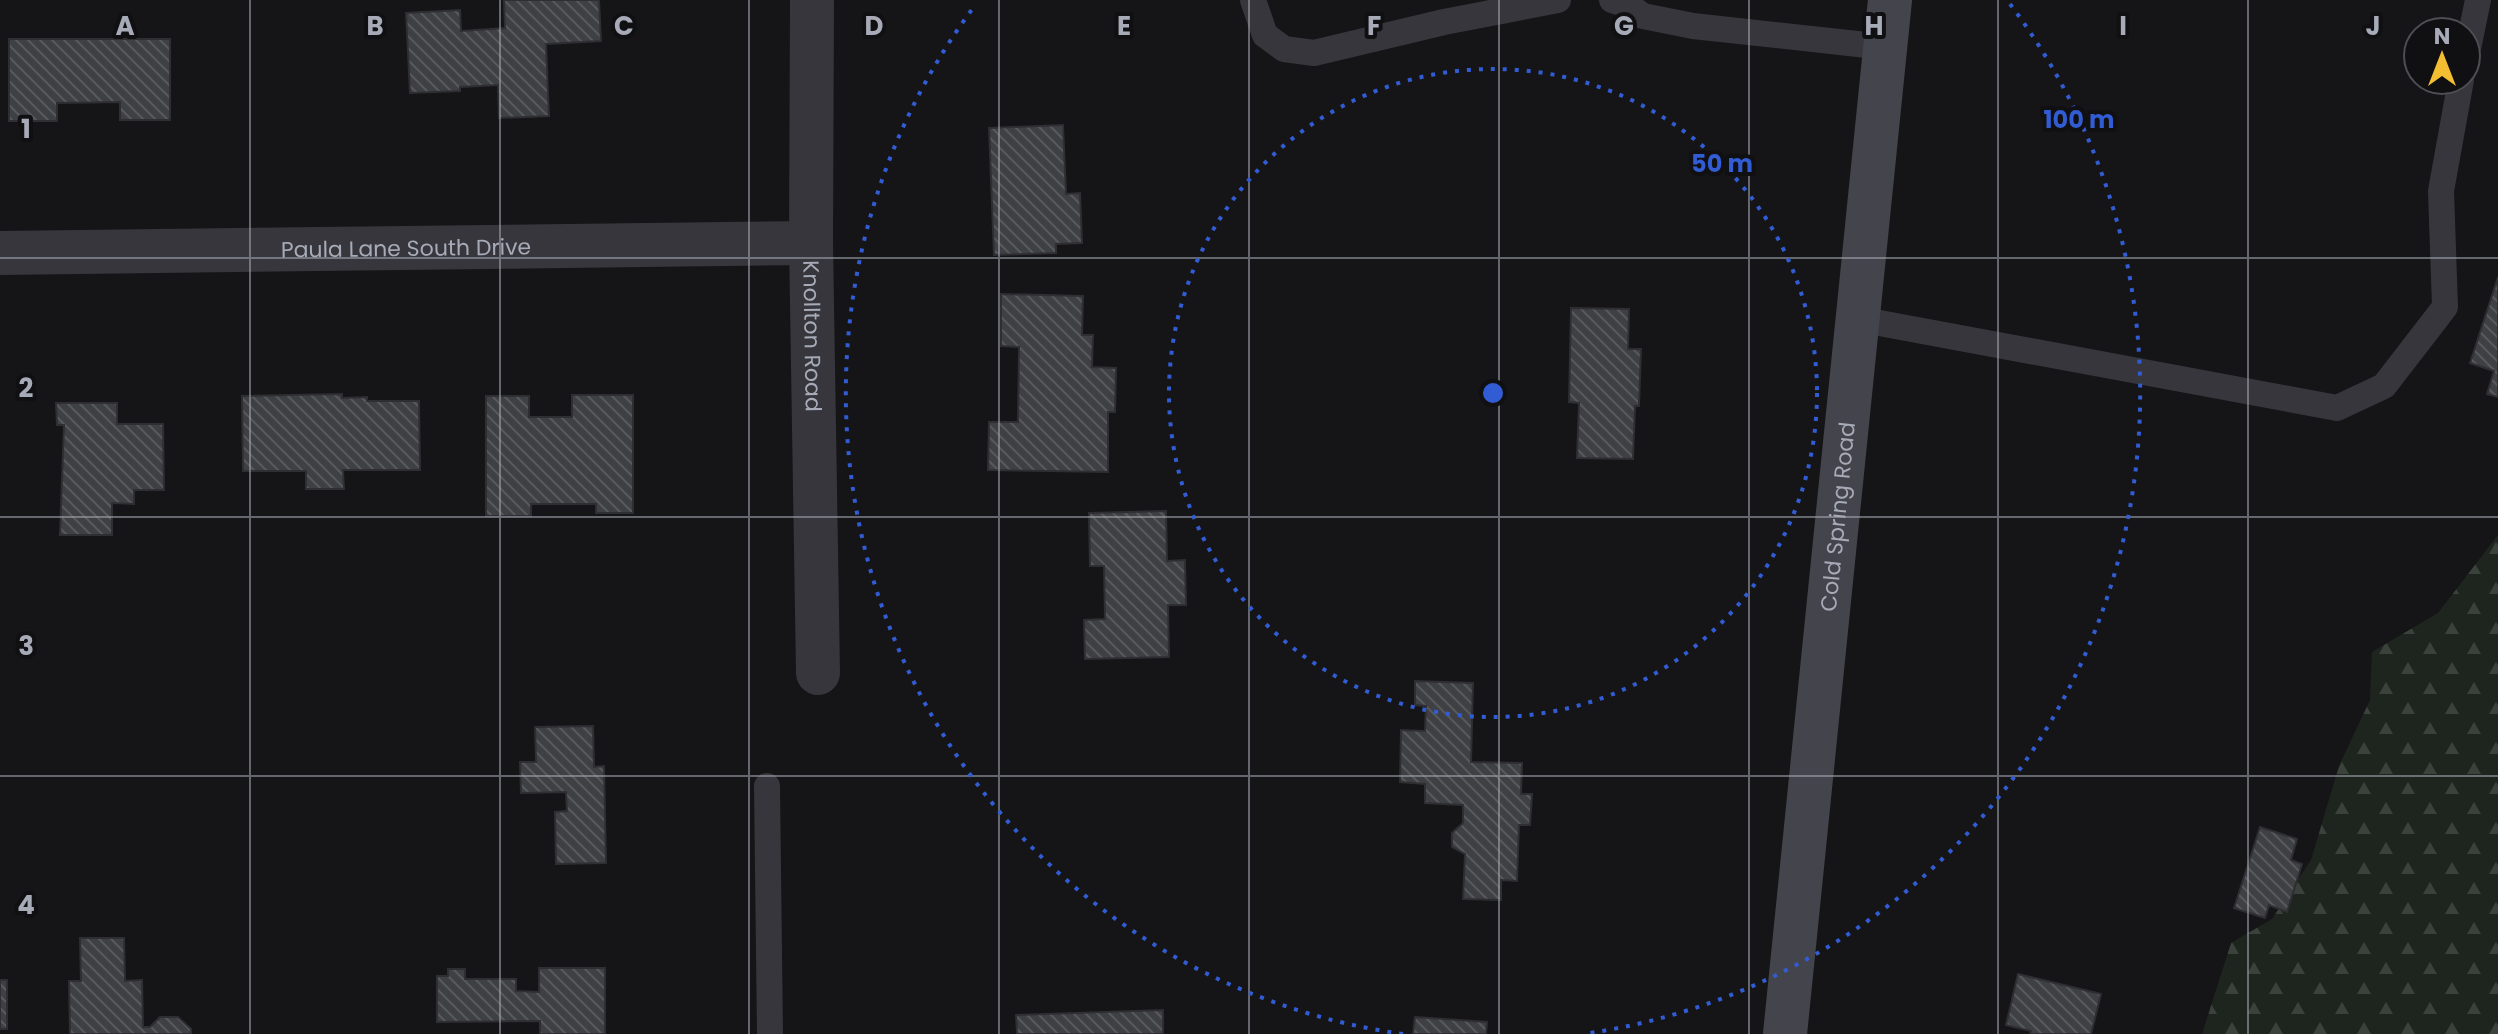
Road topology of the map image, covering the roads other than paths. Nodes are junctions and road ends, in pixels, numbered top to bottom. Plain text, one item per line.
1 (812, 0) edge
2 (1253, 0) edge
3 (1558, 0) edge
4 (1612, 0) edge
5 (1890, 0) edge
6 (1885, 47) junction
7 (2458, 96) edge
8 (811, 243) junction
9 (0, 253) edge
10 (1858, 319) junction
11 (818, 673) dead end
12 (767, 786) dead end
13 (770, 1034) edge
14 (1785, 1034) edge

1 - 8 street, Knollton Road
2 - 3 lane
4 - 6 lane
5 - 6 street, Cold Spring Road
6 - 10 street, Cold Spring Road
7 - 10 lane
8 - 9 street, Paula Lane South Drive
8 - 11 street, Knollton Road
10 - 14 street, Cold Spring Road
12 - 13 lane

